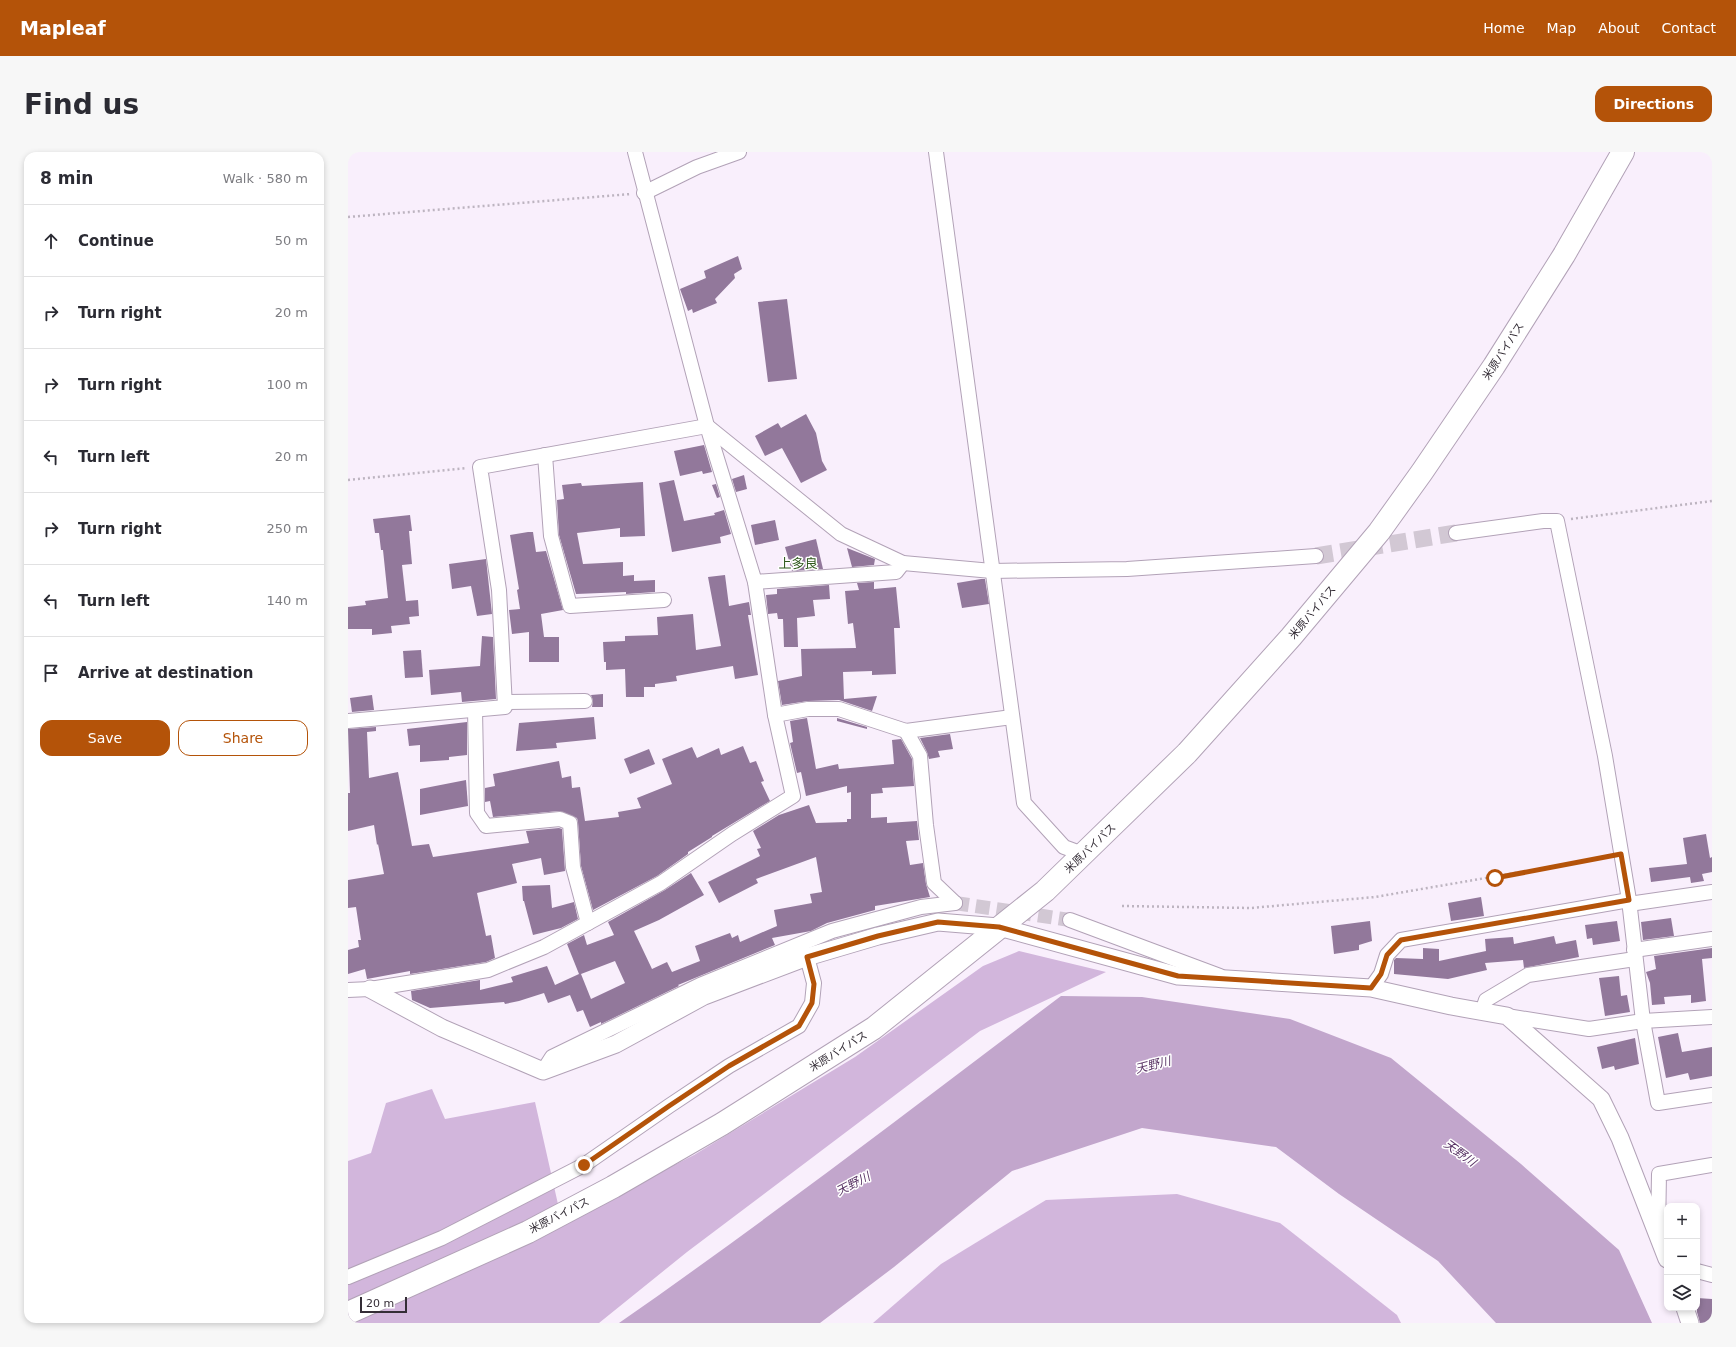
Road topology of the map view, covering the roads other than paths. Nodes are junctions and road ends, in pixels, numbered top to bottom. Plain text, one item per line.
1 (635, 152) edge
2 (739, 152) edge
3 (936, 152) edge
4 (1623, 152) edge
5 (644, 193) junction
6 (707, 426) junction
7 (545, 455) junction
8 (1456, 533) tunnel mouth
9 (1316, 556) tunnel mouth
10 (903, 563) junction
11 (992, 570) junction
12 (755, 582) junction
13 (664, 600) dead end
14 (585, 701) dead end
15 (505, 702) junction
16 (475, 710) junction
17 (775, 715) junction
18 (1012, 717) junction
19 (348, 721) edge
20 (906, 731) junction
21 (1083, 854) junction
22 (1712, 892) edge
23 (1629, 902) junction
24 (1070, 920) tunnel mouth
25 (588, 923) junction
26 (999, 927) junction
27 (1712, 939) edge
28 (1634, 955) junction
29 (807, 957) junction
30 (1230, 979) junction
31 (1371, 988) junction
32 (370, 989) junction
33 (348, 990) edge
34 (1482, 1012) junction
35 (1507, 1016) junction
36 (1712, 1017) edge
37 (1643, 1021) junction
38 (543, 1071) junction
39 (1712, 1095) edge
40 (1712, 1165) edge
41 (1658, 1236) junction
42 (1664, 1251) edge
43 (1700, 1271) edge
44 (1712, 1275) edge
45 (348, 1278) edge
46 (1686, 1311) edge
47 (348, 1313) edge
48 (1690, 1323) edge

1 - 5 street
2 - 5 street
3 - 11 street
4 - 21 highway, 米原バイパス
5 - 6 street
6 - 7 street
6 - 10 street
6 - 12 street
7 - 13 street
7 - 15 street
8 - 23 street
9 - 11 street
10 - 11 street
10 - 12 street
11 - 18 street
12 - 17 street
14 - 15 street
15 - 16 street
16 - 19 street
16 - 25 street
17 - 20 street
17 - 25 street
18 - 20 street
18 - 21 street
20 - 38 street
21 - 26 highway, 米原バイパス
22 - 23 street
23 - 28 street
23 - 31 street
24 - 30 street
25 - 32 street
26 - 29 street
26 - 30 street
26 - 47 highway, 米原バイパス
27 - 28 street
28 - 34 street
28 - 37 street
29 - 38 street
29 - 45 street
30 - 31 street
31 - 34 street
32 - 33 street
32 - 38 street
34 - 35 street
35 - 37 street
35 - 41 street
36 - 37 street
37 - 39 street
40 - 41 street
41 - 42 street
43 - 44 street
46 - 48 street

